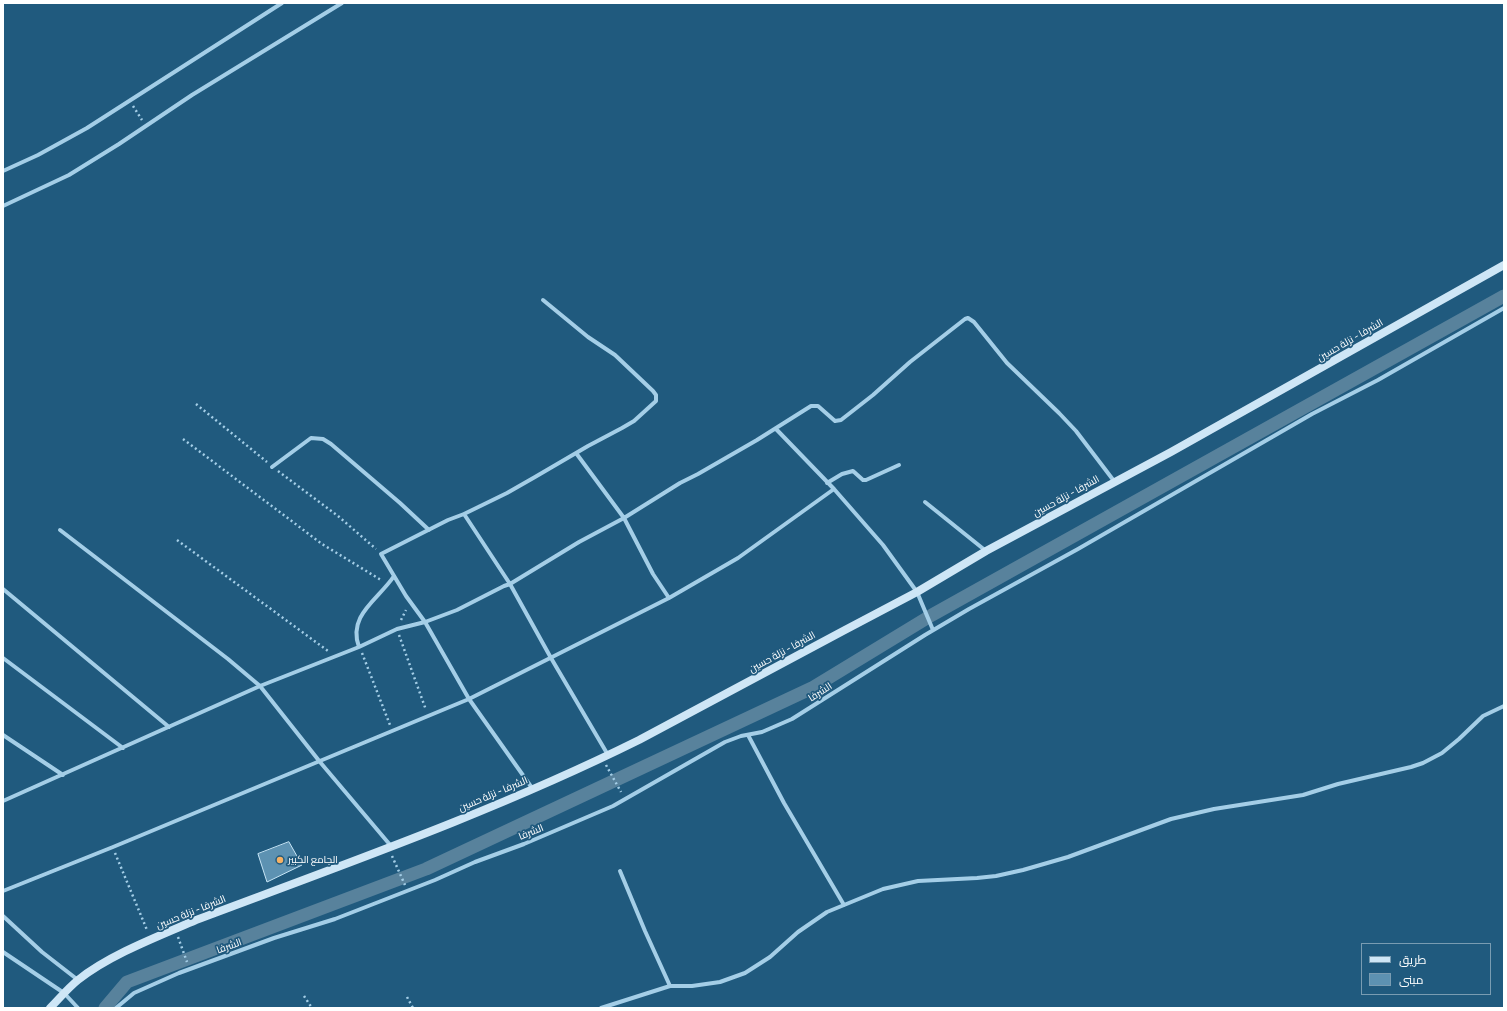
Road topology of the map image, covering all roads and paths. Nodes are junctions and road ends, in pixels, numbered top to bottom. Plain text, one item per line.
1 (282, 3) edge
2 (342, 3) edge
3 (129, 101) junction
4 (146, 126) junction
5 (3, 171) edge
6 (3, 206) edge
7 (1504, 265) edge
8 (543, 300) dead end
9 (1504, 308) edge
10 (196, 404) dead end
11 (776, 428) junction
12 (183, 439) dead end
13 (576, 453) junction
14 (899, 465) dead end
15 (272, 466) junction
16 (1114, 482) junction
17 (827, 483) junction
18 (834, 489) junction
19 (924, 502) dead end
20 (464, 514) junction
21 (624, 518) junction
22 (60, 530) dead end
23 (429, 530) junction
24 (177, 540) dead end
25 (986, 551) junction
26 (381, 554) junction
27 (394, 576) junction
28 (388, 584) junction
29 (510, 584) junction
30 (3, 589) edge
31 (917, 592) junction
32 (669, 598) junction
33 (410, 603) junction
34 (425, 622) junction
35 (397, 628) junction
36 (933, 630) junction
37 (359, 647) junction
38 (334, 656) junction
39 (3, 658) edge
40 (551, 658) junction
41 (260, 686) junction
42 (469, 699) junction
43 (1504, 706) edge
44 (428, 716) junction
45 (170, 727) junction
46 (392, 731) junction
47 (3, 735) edge
48 (748, 735) junction
49 (122, 748) junction
50 (609, 755) junction
51 (320, 762) junction
52 (611, 774) dead end
53 (63, 775) junction
54 (532, 788) junction
55 (622, 794) dead end
56 (3, 802) edge
57 (391, 846) junction
58 (113, 847) junction
59 (398, 868) dead end
60 (620, 871) dead end
61 (405, 885) dead end
62 (3, 891) edge
63 (844, 905) junction
64 (3, 916) edge
65 (151, 939) junction
66 (183, 951) dead end
67 (3, 952) edge
68 (188, 964) dead end
69 (78, 980) junction
70 (670, 986) junction
71 (64, 994) junction
72 (304, 996) dead end
73 (407, 996) dead end
74 (50, 1008) edge
75 (78, 1008) edge
76 (116, 1008) edge
77 (312, 1008) edge
78 (413, 1008) edge
79 (601, 1008) edge

1 - 3 street
2 - 4 street
3 - 4 path
3 - 5 street
4 - 6 street
7 - 16 street, الشرفا - نزلة حسين
8 - 13 street
9 - 36 street, الشرفا
10 - 15 path
11 - 16 street
11 - 17 street
11 - 21 street
12 - 28 path
13 - 20 street
13 - 21 street
14 - 17 street
15 - 23 street
15 - 26 path
16 - 25 street, الشرفا - نزلة حسين
17 - 18 street
18 - 31 street
18 - 32 street
19 - 25 street
20 - 23 street
20 - 29 street
21 - 29 street
21 - 32 street
22 - 41 street
23 - 26 street
24 - 38 path
25 - 31 street, الشرفا - نزلة حسين
26 - 27 street
27 - 28 street
27 - 33 street
28 - 37 street
29 - 34 street
29 - 40 street
30 - 45 street
31 - 36 street
31 - 50 street, الشرفا - نزلة حسين
32 - 40 street
33 - 34 street
33 - 35 path
34 - 35 street
34 - 42 street
35 - 37 street
35 - 44 path
36 - 48 street, الشرفا
37 - 38 street
37 - 46 path
38 - 41 street
39 - 49 street
40 - 42 street
40 - 50 street
41 - 45 street
41 - 51 street
42 - 44 street
42 - 54 street
43 - 63 street
44 - 46 street
45 - 49 street
46 - 51 street
47 - 53 street
48 - 63 street
48 - 76 street, الشرفا
49 - 53 street
50 - 54 street, الشرفا - نزلة حسين
51 - 57 street
51 - 58 street
52 - 55 path
53 - 56 street
54 - 57 street, الشرفا - نزلة حسين
57 - 65 street, الشرفا - نزلة حسين
58 - 62 street
58 - 65 path
59 - 61 path
60 - 70 street
63 - 70 street
64 - 69 street
65 - 69 street, الشرفا - نزلة حسين
66 - 68 path
67 - 71 street
69 - 71 street, الشرفا - نزلة حسين
70 - 79 street
71 - 74 street, الشرفا - نزلة حسين
71 - 75 street
72 - 77 path
73 - 78 path

